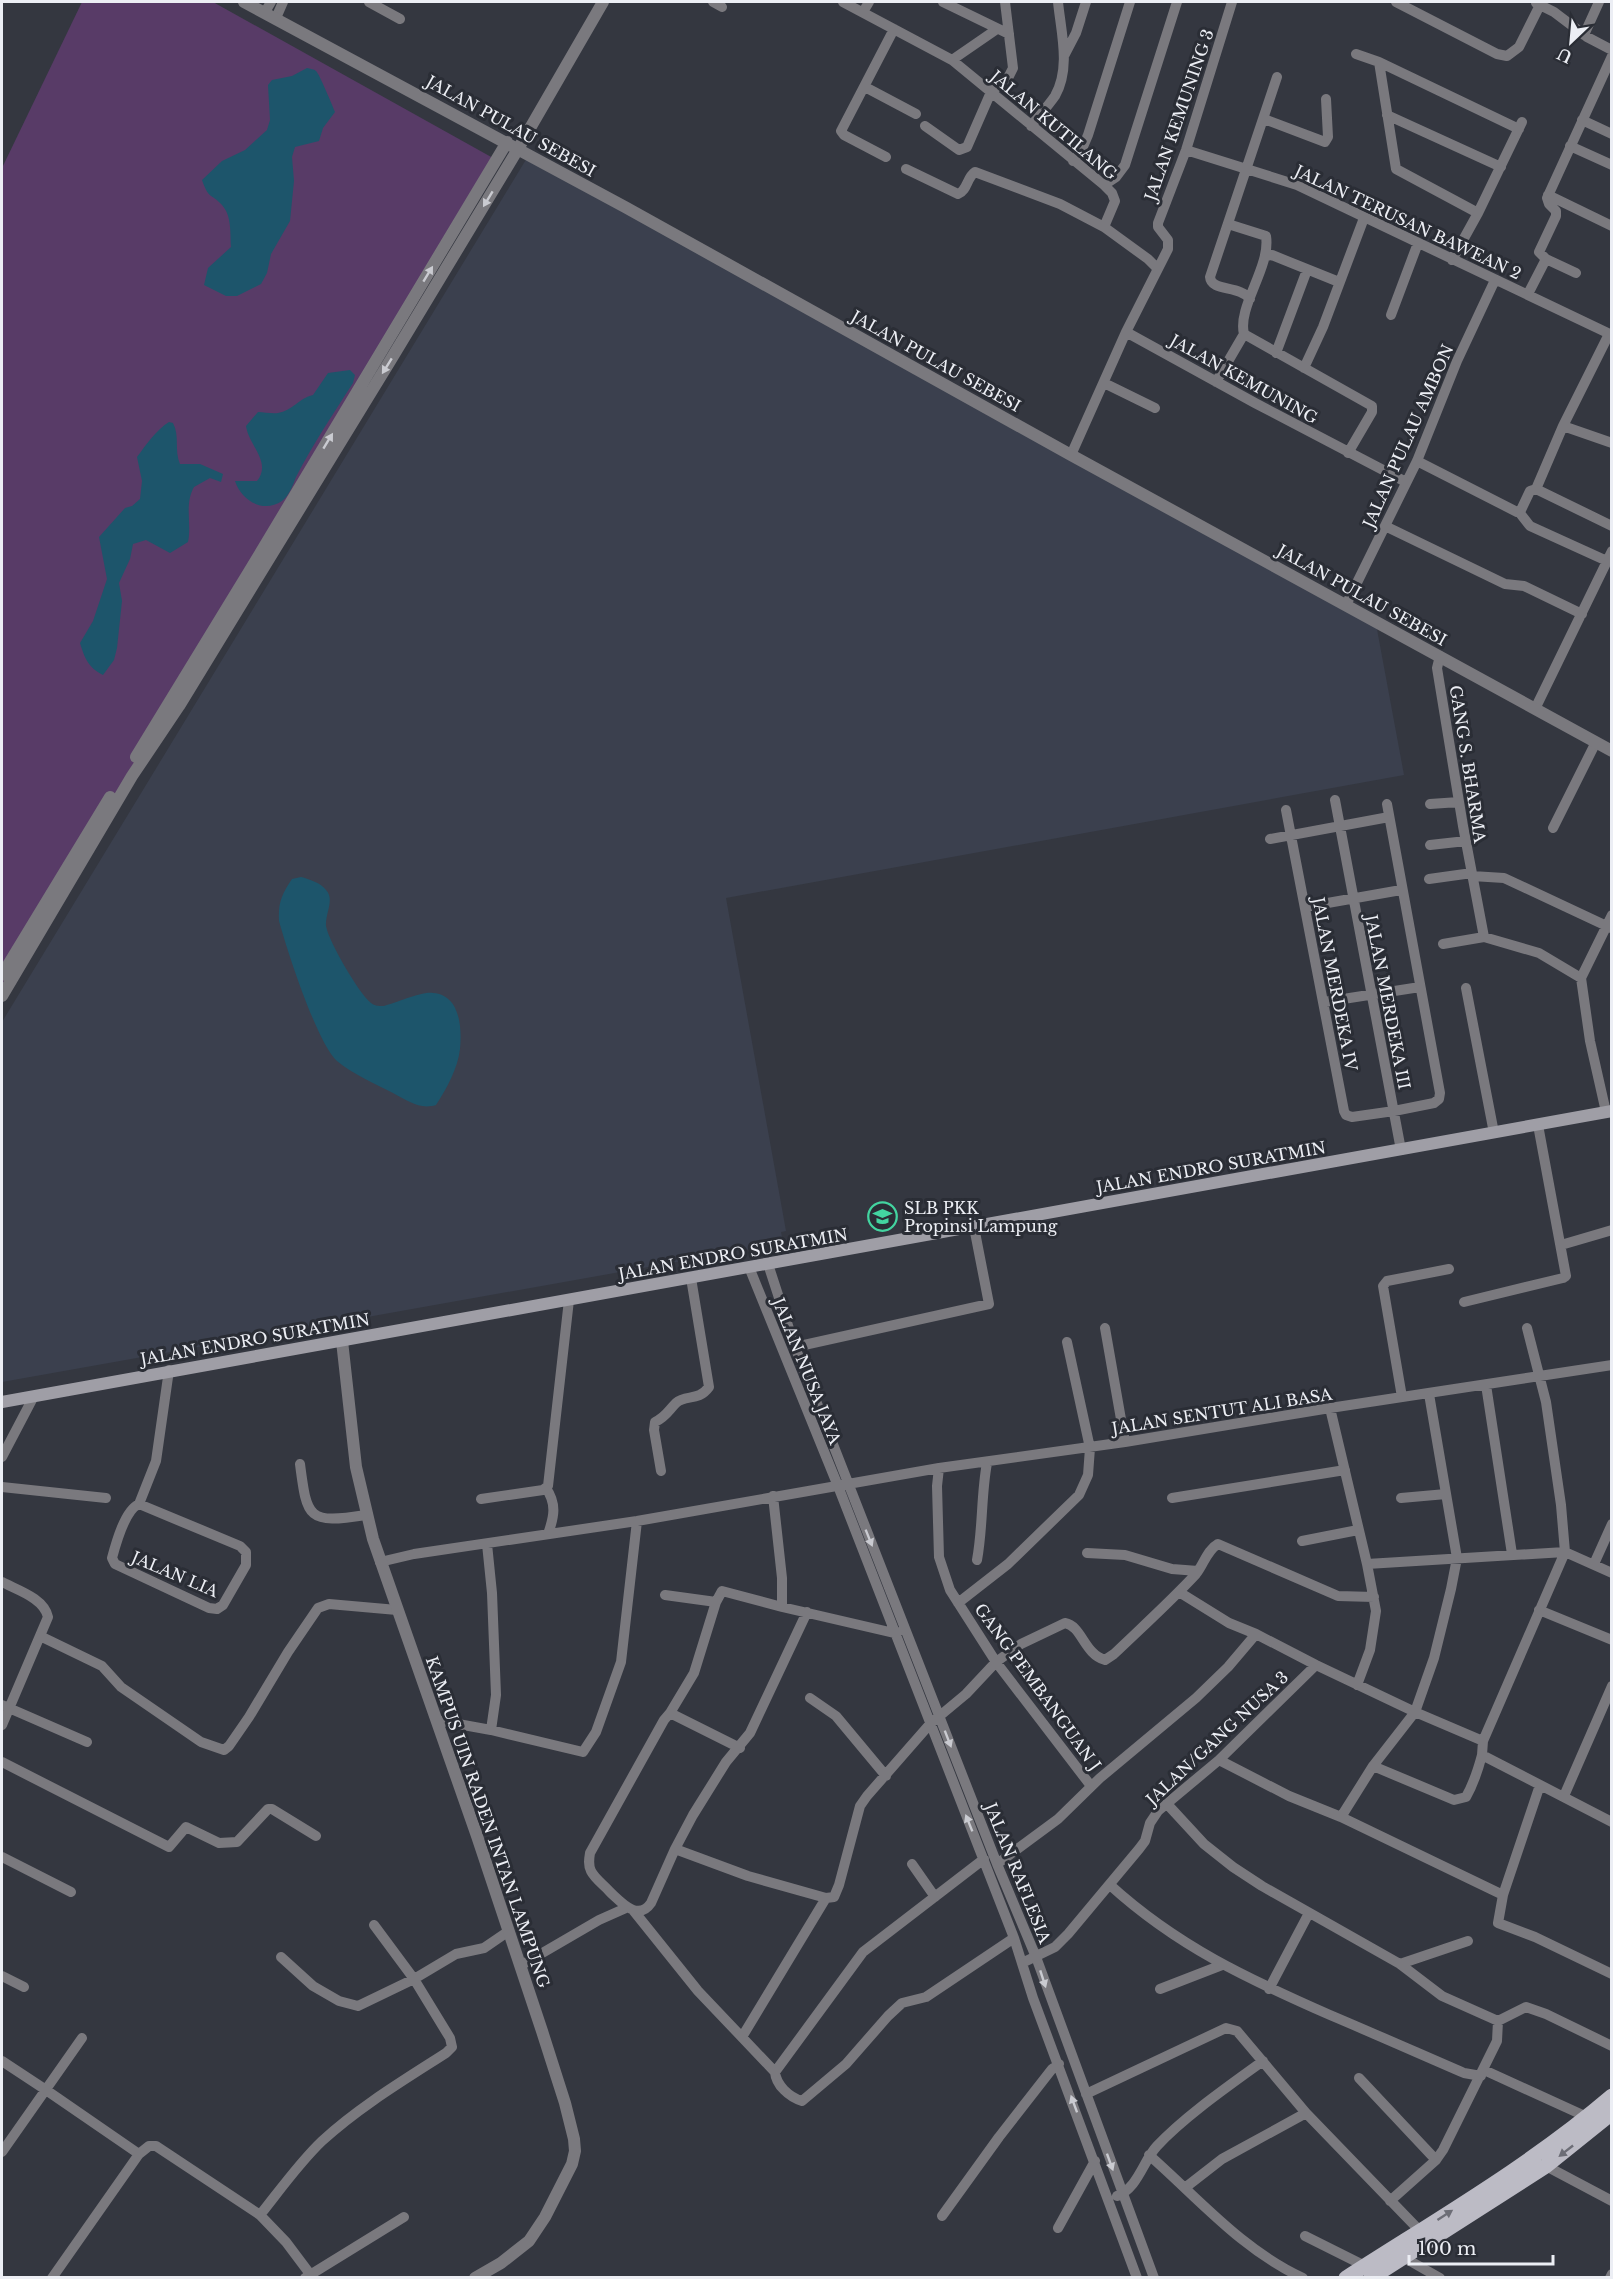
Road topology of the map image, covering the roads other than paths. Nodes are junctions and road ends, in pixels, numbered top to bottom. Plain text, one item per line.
1 (244, 2) edge
2 (284, 2) edge
3 (369, 2) edge
4 (603, 2) edge
5 (843, 2) edge
6 (869, 2) edge
7 (943, 2) edge
8 (1005, 2) edge
9 (1058, 2) edge
10 (1086, 2) edge
11 (1130, 2) edge
12 (1177, 2) edge
13 (1232, 2) edge
14 (1396, 2) edge
15 (1599, 2) edge
16 (1537, 3) edge
17 (385, 5) edge
18 (271, 10) edge
19 (863, 12) junction
20 (400, 20) dead end
21 (894, 29) junction
22 (997, 29) junction
23 (1076, 33) junction
24 (1009, 34) junction
25 (1062, 34) junction
26 (1584, 35) junction
27 (1611, 50) edge
28 (1356, 54) dead end
29 (1064, 56) junction
30 (1611, 56) edge
31 (952, 60) junction
32 (1378, 62) junction
33 (1277, 77) dead end
34 (866, 87) junction
35 (991, 92) junction
36 (1326, 99) dead end
37 (916, 114) dead end
38 (1387, 115) junction
39 (1264, 118) junction
40 (1582, 120) junction
41 (925, 126) dead end
42 (1031, 126) junction
43 (1611, 134) edge
44 (507, 142) junction
45 (1570, 146) junction
46 (518, 149) junction
47 (1185, 150) junction
48 (886, 157) dead end
49 (1072, 161) junction
50 (1611, 165) edge
51 (1501, 167) junction
52 (906, 169) dead end
53 (1246, 169) junction
54 (1104, 185) junction
55 (1548, 195) junction
56 (1478, 213) junction
57 (1364, 218) junction
58 (1228, 224) junction
59 (1611, 226) edge
60 (1104, 228) junction
61 (1418, 243) junction
62 (1266, 255) junction
63 (1546, 259) junction
64 (1452, 260) junction
65 (1157, 268) junction
66 (1307, 270) junction
67 (1576, 273) dead end
68 (1495, 279) junction
69 (1339, 282) junction
70 (1528, 294) junction
71 (1250, 299) junction
72 (1390, 315) dead end
73 (1126, 332) junction
74 (1244, 334) junction
75 (1610, 334) edge
76 (1276, 353) junction
77 (1304, 368) junction
78 (1216, 382) junction
79 (1104, 383) junction
80 (1155, 408) dead end
81 (1563, 426) junction
82 (1611, 443) edge
83 (1348, 453) junction
84 (1071, 455) junction
85 (1417, 461) junction
86 (1406, 482) junction
87 (1536, 489) junction
88 (1519, 512) junction
89 (1386, 526) junction
90 (1611, 526) edge
91 (1609, 556) edge
92 (1346, 604) junction
93 (1582, 614) junction
94 (1440, 656) junction
95 (1535, 709) junction
96 (1596, 742) junction
97 (1611, 751) edge
98 (1335, 800) dead end
99 (1459, 802) junction
100 (1387, 804) dead end
101 (1430, 804) dead end
102 (1286, 810) dead end
103 (1389, 817) junction
104 (1340, 826) junction
105 (1553, 828) dead end
106 (1290, 834) junction
107 (1270, 839) dead end
108 (1466, 841) junction
109 (1430, 845) dead end
110 (1472, 874) junction
111 (1429, 879) dead end
112 (1401, 890) junction
113 (1353, 899) junction
114 (1305, 907) junction
115 (1611, 915) edge
116 (1609, 927) edge
117 (1484, 937) junction
118 (1443, 944) dead end
119 (2, 975) edge
120 (1581, 978) junction
121 (1420, 987) junction
122 (1466, 988) dead end
123 (1372, 995) junction
124 (2, 996) edge
125 (1324, 1002) junction
126 (1394, 1111) junction
127 (1609, 1112) edge
128 (1538, 1125) junction
129 (1494, 1133) junction
130 (1401, 1150) junction
131 (974, 1227) junction
132 (1611, 1230) edge
133 (1561, 1245) junction
134 (768, 1264) junction
135 (749, 1267) junction
136 (1449, 1269) dead end
137 (691, 1278) junction
138 (569, 1300) junction
139 (1464, 1302) dead end
140 (1106, 1328) dead end
141 (1527, 1328) dead end
142 (342, 1341) junction
143 (1067, 1342) dead end
144 (795, 1347) junction
145 (1611, 1365) edge
146 (169, 1370) junction
147 (1540, 1376) junction
148 (1486, 1385) junction
149 (1429, 1394) junction
150 (34, 1396) junction
151 (1402, 1397) junction
152 (2, 1402) edge
153 (1330, 1408) junction
154 (1125, 1442) junction
155 (1090, 1448) junction
156 (2, 1457) edge
157 (987, 1462) junction
158 (300, 1464) dead end
159 (939, 1468) junction
160 (1345, 1470) junction
161 (661, 1471) dead end
162 (849, 1483) junction
163 (838, 1486) junction
164 (2, 1487) edge
165 (546, 1488) junction
166 (1446, 1494) junction
167 (773, 1496) junction
168 (106, 1498) dead end
169 (1172, 1498) dead end
170 (1401, 1498) dead end
171 (482, 1499) dead end
172 (139, 1504) junction
173 (366, 1515) junction
174 (637, 1521) junction
175 (1611, 1524) edge
176 (1358, 1530) junction
177 (548, 1534) junction
178 (1302, 1541) dead end
179 (487, 1544) junction
180 (1565, 1552) junction
181 (1087, 1553) dead end
182 (1512, 1554) junction
183 (1457, 1557) junction
184 (977, 1560) dead end
185 (380, 1562) junction
186 (1368, 1564) junction
187 (1594, 1564) junction
188 (1198, 1572) junction
189 (1611, 1573) edge
190 (2, 1581) edge
191 (1179, 1592) junction
192 (665, 1595) dead end
193 (1374, 1597) junction
194 (716, 1602) junction
195 (958, 1603) junction
196 (782, 1607) junction
197 (397, 1610) junction
198 (1539, 1610) junction
199 (807, 1612) junction
200 (899, 1631) junction
201 (1256, 1634) junction
202 (40, 1636) junction
203 (1611, 1640) edge
204 (996, 1662) junction
205 (1316, 1665) junction
206 (1358, 1685) junction
207 (1611, 1686) edge
208 (810, 1698) dead end
209 (5, 1706) edge
210 (1414, 1712) junction
211 (670, 1713) junction
212 (436, 1720) junction
213 (935, 1721) junction
214 (2, 1725) edge
215 (491, 1730) junction
216 (1483, 1741) junction
217 (87, 1742) dead end
218 (740, 1748) junction
219 (1482, 1755) junction
220 (1219, 1761) junction
221 (2, 1762) edge
222 (1373, 1766) junction
223 (886, 1776) junction
224 (1091, 1785) junction
225 (1540, 1785) junction
226 (1564, 1796) junction
227 (1168, 1805) junction
228 (1341, 1817) junction
229 (1611, 1822) edge
230 (316, 1836) dead end
231 (675, 1849) junction
232 (2, 1857) edge
233 (984, 1859) junction
234 (912, 1864) dead end
235 (997, 1864) junction
236 (1000, 1885) junction
237 (1110, 1885) junction
238 (71, 1892) dead end
239 (1503, 1894) junction
240 (935, 1897) junction
241 (825, 1898) junction
242 (629, 1909) junction
243 (1309, 1913) junction
244 (375, 1925) dead end
245 (509, 1931) junction
246 (1014, 1938) junction
247 (1468, 1941) dead end
248 (281, 1957) dead end
249 (1029, 1960) junction
250 (1400, 1964) junction
251 (1222, 1965) junction
252 (520, 1966) junction
253 (1611, 1974) edge
254 (2, 1976) edge
255 (414, 1979) junction
256 (24, 1987) dead end
257 (1160, 1989) dead end
258 (1269, 1989) junction
259 (1498, 2021) junction
260 (742, 2037) junction
261 (82, 2038) dead end
262 (1611, 2046) edge
263 (2, 2061) edge
264 (1263, 2061) junction
265 (1059, 2064) junction
266 (775, 2072) junction
267 (1482, 2073) junction
268 (1359, 2078) dead end
269 (46, 2090) junction
270 (1086, 2094) junction
271 (1611, 2096) edge
272 (1306, 2113) junction
273 (1611, 2114) edge
274 (1587, 2117) junction
275 (2, 2152) edge
276 (139, 2154) junction
277 (1149, 2155) junction
278 (1436, 2160) junction
279 (1095, 2162) junction
280 (1546, 2166) junction
281 (1186, 2187) junction
282 (1115, 2196) junction
283 (1390, 2201) junction
284 (1611, 2201) edge
285 (260, 2215) junction
286 (942, 2216) dead end
287 (404, 2217) dead end
288 (1058, 2228) dead end
289 (1420, 2231) junction
290 (1305, 2236) dead end
291 (1399, 2255) junction
292 (1366, 2274) edge
293 (307, 2276) edge
294 (52, 2277) edge
295 (475, 2277) edge
296 (1137, 2277) edge
297 (1154, 2277) edge
298 (1303, 2277) edge
299 (1346, 2277) edge
300 (1352, 2277) edge
301 (1440, 2277) edge

1 - 18 street, JALAN PULAU SEBESI
2 - 18 street
3 - 17 street
4 - 46 street
5 - 19 street, JALAN KUTILANG
6 - 19 street
7 - 22 street
8 - 24 street
9 - 25 street
10 - 23 street
11 - 49 street
12 - 54 street
13 - 47 street, JALAN KEMUNING 3
14 - 16 street
15 - 26 street
16 - 26 street
17 - 20 street
18 - 44 street, JALAN PULAU SEBESI
19 - 21 street, JALAN KUTILANG
21 - 31 street, JALAN KUTILANG
21 - 34 street
22 - 24 street
22 - 31 street
23 - 25 street
23 - 29 street
24 - 35 street
25 - 29 street
26 - 27 street
28 - 32 street
29 - 42 street
30 - 40 street
31 - 35 street, JALAN KUTILANG
32 - 38 street
32 - 51 street
33 - 39 street
34 - 37 street
34 - 48 street
35 - 41 street
35 - 42 street, JALAN KUTILANG
36 - 39 street
38 - 51 street
38 - 56 street
39 - 53 street
40 - 43 street
40 - 45 street
42 - 49 street, JALAN KUTILANG
44 - 46 street, JALAN PULAU SEBESI
119 -> 44 street
45 - 50 street
45 - 55 street
46 - 84 street, JALAN PULAU SEBESI
46 -> 124 street
47 - 53 street, JALAN TERUSAN BAWEAN 2
47 - 65 street, JALAN KEMUNING 3
49 - 54 street, JALAN KUTILANG
51 - 56 street
52 - 60 street
53 - 57 street, JALAN TERUSAN BAWEAN 2
53 - 58 street
54 - 60 street, JALAN KUTILANG
55 - 59 street
55 - 63 street
56 - 64 street
57 - 61 street, JALAN TERUSAN BAWEAN 2
57 - 69 street
58 - 62 street
58 - 71 street
60 - 65 street
61 - 64 street, JALAN TERUSAN BAWEAN 2
61 - 72 street
62 - 66 street
62 - 71 street
63 - 67 street
63 - 70 street
64 - 68 street, JALAN TERUSAN BAWEAN 2
65 - 73 street
66 - 69 street
66 - 76 street
68 - 70 street, JALAN TERUSAN BAWEAN 2
68 - 85 street, JALAN PULAU AMBON
69 - 77 street
70 - 75 street, JALAN TERUSAN BAWEAN 2
71 - 74 street
73 - 78 street, JALAN KEMUNING
73 - 79 street
74 - 76 street
74 - 78 street
75 - 81 street
76 - 77 street
77 - 83 street
78 - 83 street, JALAN KEMUNING
79 - 80 street
79 - 84 street
81 - 82 street
81 - 87 street
83 - 86 street, JALAN KEMUNING
84 - 92 street, JALAN PULAU SEBESI
85 - 86 street, JALAN PULAU AMBON
85 - 88 street
86 - 89 street, JALAN PULAU AMBON
87 - 88 street
87 - 90 street
88 - 91 street
89 - 92 street, JALAN PULAU AMBON
89 - 93 street
91 - 93 street
92 - 94 street, JALAN PULAU SEBESI
93 - 95 street
94 - 95 street, JALAN PULAU SEBESI
94 - 99 street, GANG S. BHARMA
95 - 96 street, JALAN PULAU SEBESI
96 - 97 street, JALAN PULAU SEBESI
96 - 105 street
98 - 104 street, JALAN MERDEKA III
99 - 101 street
99 - 108 street, GANG S. BHARMA
100 - 103 street
102 - 106 street, JALAN MERDEKA IV
103 - 104 street
103 - 112 street
104 - 106 street
104 - 113 street, JALAN MERDEKA III
106 - 107 street
106 - 114 street, JALAN MERDEKA IV
108 - 109 street
108 - 110 street, GANG S. BHARMA
110 - 111 street
110 - 116 street
110 - 117 street, GANG S. BHARMA
112 - 113 street
112 - 121 street
113 - 114 street
113 - 123 street, JALAN MERDEKA III
114 - 125 street, JALAN MERDEKA IV
115 - 116 street
116 - 120 street
117 - 118 street
117 - 120 street
120 - 127 street
121 - 123 street
121 - 126 street
122 - 129 street
123 - 125 street
123 - 126 street, JALAN MERDEKA III
125 - 126 street, JALAN MERDEKA IV
126 - 130 street, JALAN MERDEKA III
127 - 128 main road, JALAN ENDRO SURATMIN
128 - 129 main road, JALAN ENDRO SURATMIN
128 - 133 street
129 - 130 main road, JALAN ENDRO SURATMIN
130 - 131 main road, JALAN ENDRO SURATMIN
131 - 134 main road, JALAN ENDRO SURATMIN
131 - 144 street
132 - 133 street
133 - 139 street
134 - 135 main road, JALAN ENDRO SURATMIN
134 - 144 street, JALAN NUSA JAYA
135 - 137 main road, JALAN ENDRO SURATMIN
135 - 163 street, JALAN NUSA JAYA
136 - 151 street
137 - 138 main road, JALAN ENDRO SURATMIN
137 - 161 street
138 - 142 main road, JALAN ENDRO SURATMIN
138 - 165 street
140 - 154 street
141 - 147 street
142 - 146 main road, JALAN ENDRO SURATMIN
142 - 173 street, KAMPUS UIN RADEN INTAN LAMPUNG
143 - 155 street
144 - 162 street, JALAN NUSA JAYA
145 - 147 street, JALAN SENTUT ALI BASA
146 - 150 main road, JALAN ENDRO SURATMIN
146 - 172 street, JALAN LIA
147 - 148 street, JALAN SENTUT ALI BASA
147 - 180 street
148 - 149 street, JALAN SENTUT ALI BASA
148 - 182 street
149 - 151 street, JALAN SENTUT ALI BASA
149 - 166 street
150 - 152 main road, JALAN ENDRO SURATMIN
150 - 156 street
151 - 153 street, JALAN SENTUT ALI BASA
153 - 154 street, JALAN SENTUT ALI BASA
153 - 160 street
154 - 155 street, JALAN SENTUT ALI BASA
155 - 157 street, JALAN SENTUT ALI BASA
155 - 195 street
157 - 159 street, JALAN SENTUT ALI BASA
157 - 184 street
158 - 173 street
159 - 162 street, JALAN SENTUT ALI BASA
159 - 195 street, GANG PEMBANGUAN J
160 - 169 street
160 - 176 street
162 - 163 street, JALAN SENTUT ALI BASA
162 -> 200 street, JALAN RAFLESIA
163 - 167 street, JALAN SENTUT ALI BASA
163 - 200 street, JALAN RAFLESIA
164 - 168 street
165 - 171 street
165 - 177 street
166 - 170 street
166 - 183 street
167 - 174 street, JALAN SENTUT ALI BASA
167 - 196 street
172 - 172 street, JALAN LIA
173 - 185 street, KAMPUS UIN RADEN INTAN LAMPUNG
174 - 177 street, JALAN SENTUT ALI BASA
174 - 215 street
175 - 187 street
176 - 178 street
176 - 186 street
177 - 179 street, JALAN SENTUT ALI BASA
179 - 185 street, JALAN SENTUT ALI BASA
179 - 215 street
180 - 182 street
180 - 187 street
180 - 198 street
181 - 188 street
182 - 183 street
183 - 186 street
183 - 210 street
185 - 197 street, KAMPUS UIN RADEN INTAN LAMPUNG
186 - 193 street
187 - 189 street
188 - 191 street
188 - 193 street
190 - 202 street
191 - 201 street
191 - 204 street
192 - 194 street
193 - 206 street
194 - 196 street
194 - 211 street
195 - 204 street, GANG PEMBANGUAN J
196 - 199 street
197 - 202 street
197 - 212 street, KAMPUS UIN RADEN INTAN LAMPUNG
198 - 203 street
198 - 216 street
199 - 200 street
199 - 218 street
200 - 213 street, JALAN RAFLESIA
201 - 205 street
201 - 224 street
202 - 209 street
204 - 213 street
204 - 224 street, GANG PEMBANGUAN J
205 - 206 street
205 - 220 street, JALAN/GANG NUSA 3
206 - 210 street
207 - 226 street
208 - 223 street
209 - 214 street
209 - 217 street
210 - 216 street
210 - 222 street
211 - 218 street
211 - 242 street
212 - 215 street
212 - 245 street, KAMPUS UIN RADEN INTAN LAMPUNG
213 - 223 street
233 -> 213 street, JALAN RAFLESIA
213 -> 235 street, JALAN RAFLESIA
216 - 219 street
218 - 231 street
219 - 222 street
219 - 225 street
220 - 227 street, JALAN/GANG NUSA 3
220 - 228 street
221 - 230 street
222 - 228 street
223 - 241 street
224 - 235 street
225 - 226 street
225 - 239 street
226 - 229 street
227 - 237 street, JALAN/GANG NUSA 3
227 - 243 street
228 - 239 street
231 - 241 street
231 - 242 street
232 - 238 street
233 - 236 street, JALAN RAFLESIA
233 - 240 street
234 - 240 street
235 - 236 street, JALAN RAFLESIA
236 - 246 street, JALAN RAFLESIA
236 - 249 street, JALAN RAFLESIA
237 - 249 street, JALAN/GANG NUSA 3
237 - 251 street
239 - 253 street
240 - 266 street
241 - 260 street
242 - 252 street
242 - 260 street
243 - 250 street
243 - 258 street
244 - 255 street
245 - 252 street, KAMPUS UIN RADEN INTAN LAMPUNG
245 - 255 street
246 - 249 street, JALAN RAFLESIA
246 - 266 street
247 - 250 street
248 - 255 street
249 - 265 street, JALAN RAFLESIA
249 -> 270 street, JALAN RAFLESIA
250 - 259 street
251 - 257 street
251 - 258 street
252 - 295 street, KAMPUS UIN RADEN INTAN LAMPUNG
254 - 256 street
255 - 285 street
258 - 267 street
259 - 262 street
259 - 267 street
260 - 266 street
261 - 269 street
263 - 269 street
264 - 270 street
264 - 272 street
264 - 277 street
279 -> 265 street, JALAN RAFLESIA
265 - 286 street
267 - 274 street
267 - 278 street
268 - 278 street
269 - 275 street
269 - 276 street
270 -> 282 street, JALAN RAFLESIA
271 - 274 main road
272 - 281 street
272 - 283 street
273 -> 280 main road
289 -> 274 main road
276 - 285 street
276 - 294 street
277 - 281 street
277 - 282 street
278 - 283 street
279 - 282 street, JALAN RAFLESIA
279 - 288 street
280 - 284 street
280 - 291 main road
281 - 298 street
282 - 296 street, JALAN RAFLESIA
282 - 297 street, JALAN RAFLESIA
283 - 289 street
285 - 293 street
287 - 293 street
289 - 291 main road
290 - 292 street
291 - 292 main road
291 - 301 street
292 - 299 main road
292 - 300 main road

